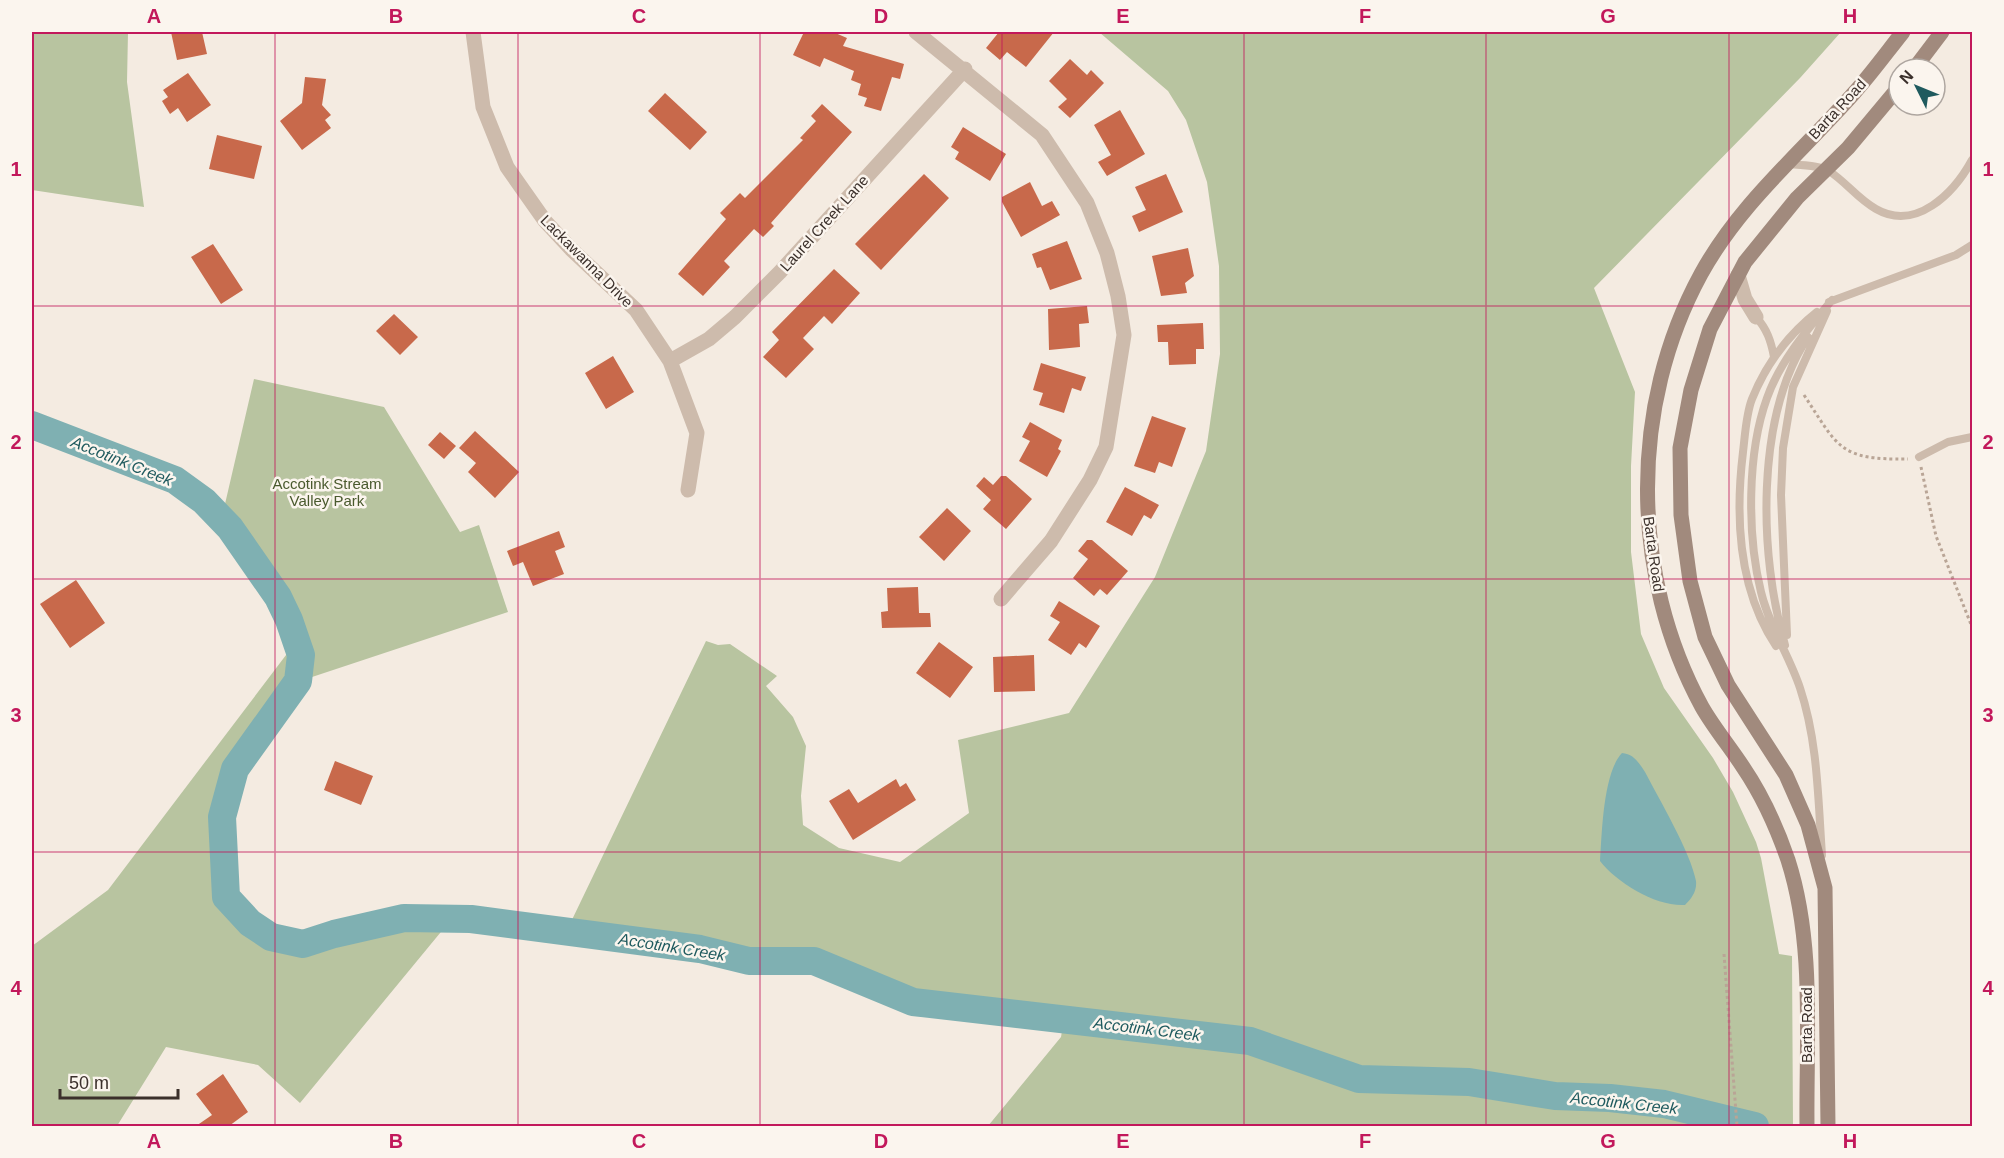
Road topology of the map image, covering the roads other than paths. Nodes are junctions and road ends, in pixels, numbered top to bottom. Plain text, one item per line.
1 (473, 32) edge
2 (916, 32) edge
3 (1903, 32) edge
4 (1942, 32) edge
5 (1923, 57) edge
6 (964, 69) junction
7 (1887, 101) edge
8 (1972, 160) edge
9 (1786, 164) junction
10 (1827, 169) junction
11 (1972, 244) edge
12 (1738, 275) junction
13 (1832, 300) junction
14 (1756, 317) joint
15 (1774, 357) junction
16 (670, 361) junction
17 (1792, 391) junction
18 (1804, 395) road end
19 (1972, 437) edge
20 (1919, 457) road end
21 (688, 490) dead end
22 (1001, 600) dead end
23 (1792, 668) junction
24 (1825, 888) junction
25 (1807, 1126) edge
26 (1828, 1126) edge

1 - 16 street, Lackawanna Drive
2 - 6 street
3 - 9 street, Barta Road
4 - 5 street
6 - 16 street, Laurel Creek Lane
6 - 22 street
7 - 10 street, Barta Road
8 - 10 lane
9 - 10 lane
9 - 25 street, Barta Road
10 - 12 street, Barta Road
11 - 13 lane
12 - 14 street
12 - 24 street, Barta Road
13 - 15 lane
13 - 17 lane
13 - 23 lane
13 - 23 lane
14 - 15 lane
15 - 23 lane
16 - 21 street, Lackawanna Drive
17 - 18 lane
17 - 23 lane
19 - 20 lane
23 - 24 lane
24 - 26 street, Barta Road

